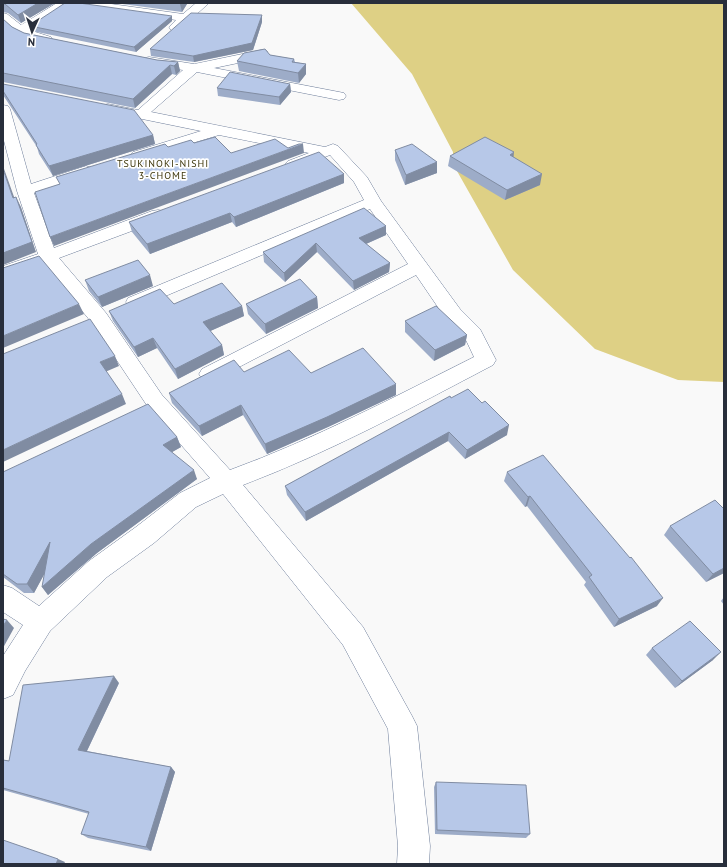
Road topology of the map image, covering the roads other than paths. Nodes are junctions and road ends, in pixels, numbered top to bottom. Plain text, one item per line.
1 (65, 3) edge
2 (79, 3) edge
3 (203, 3) edge
4 (3, 17) edge
5 (186, 18) junction
6 (20, 31) junction
7 (169, 33) edge
8 (62, 43) edge
9 (151, 48) edge
10 (262, 54) edge
11 (194, 68) junction
12 (338, 96) dead end
13 (94, 105) edge
14 (3, 109) edge
15 (140, 115) junction
16 (219, 130) junction
17 (327, 152) junction
18 (122, 160) edge
19 (100, 167) edge
20 (275, 171) edge
21 (25, 190) junction
22 (374, 202) junction
23 (173, 210) edge
24 (48, 257) junction
25 (419, 266) junction
26 (3, 273) edge
27 (104, 315) junction
28 (148, 404) junction
29 (226, 482) junction
30 (3, 597) edge
31 (41, 622) junction
32 (3, 685) edge
33 (413, 864) edge

1 - 6 street
2 - 5 street
3 - 5 street
4 - 6 street
5 - 7 street
6 - 8 street
9 - 11 street
10 - 11 street
11 - 12 street
11 - 15 street
13 - 15 street
14 - 21 street
15 - 16 street
16 - 17 street
16 - 18 street
17 - 20 street
17 - 22 street
19 - 21 street
21 - 24 street
22 - 25 street
22 - 27 street
23 - 24 street
24 - 26 street
24 - 27 street
25 - 28 street
25 - 29 street
27 - 28 street
28 - 29 street
29 - 31 street
29 - 33 street
30 - 31 street
31 - 32 street

